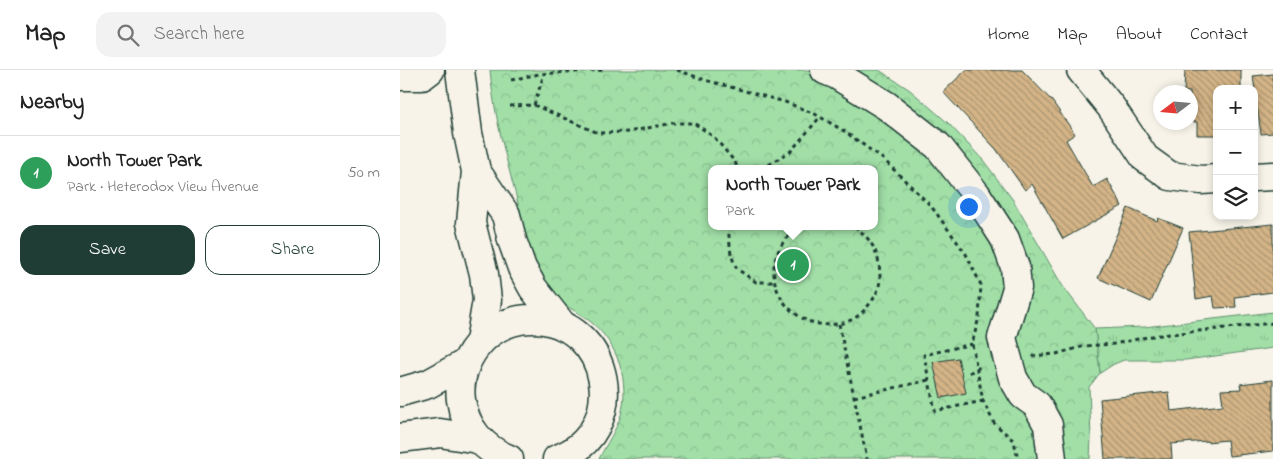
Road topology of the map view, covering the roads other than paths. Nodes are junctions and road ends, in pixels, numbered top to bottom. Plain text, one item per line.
1 (430, 70) edge
2 (460, 70) edge
3 (825, 70) edge
4 (1092, 74) edge
5 (400, 76) edge
6 (476, 171) junction
7 (1273, 176) edge
8 (1258, 177) edge
9 (1213, 179) edge
10 (563, 326) junction
11 (473, 352) junction
12 (400, 392) edge
13 (400, 438) edge
14 (478, 439) junction
15 (584, 450) edge
16 (509, 459) edge
17 (557, 459) edge
18 (1052, 459) edge

1 - 5 street
2 - 6 street
3 - 18 street
4 - 9 street
6 - 10 street
6 - 11 street
7 - 8 street
10 - 11 street
10 - 15 street
11 - 12 street
11 - 14 street
13 - 14 street
14 - 16 street
15 - 17 street

